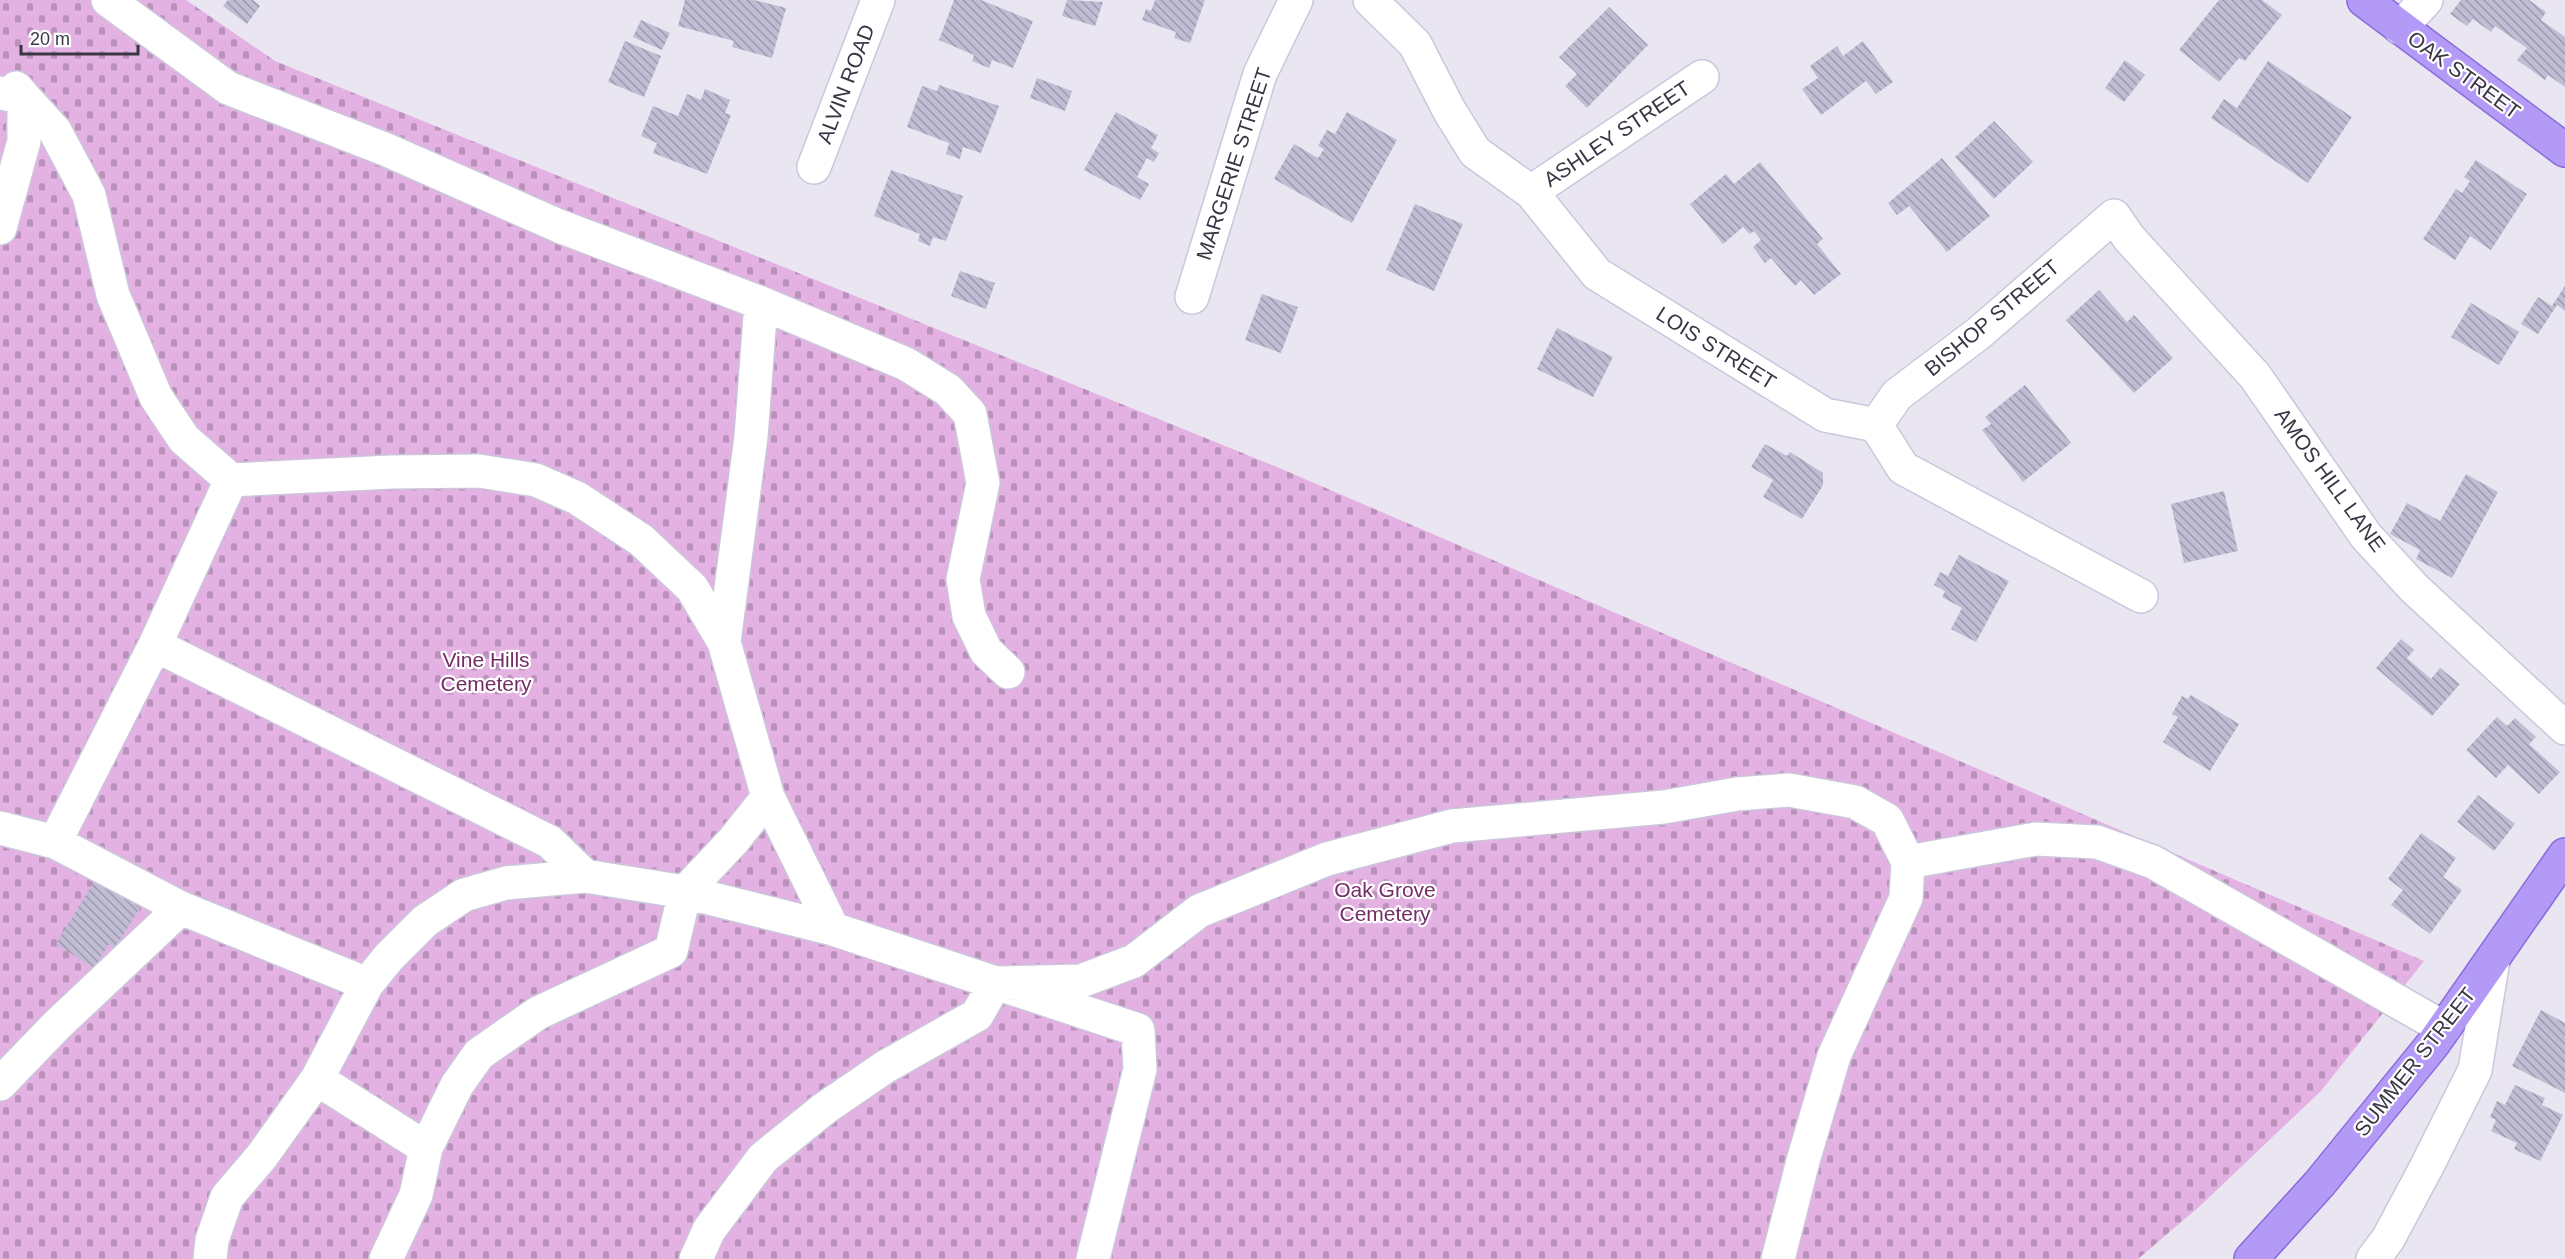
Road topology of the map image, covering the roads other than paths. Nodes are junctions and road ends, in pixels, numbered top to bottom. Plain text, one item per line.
1 (108, 0) edge
2 (878, 0) edge
3 (1296, 0) edge
4 (1370, 0) edge
5 (2364, 0) edge
6 (2426, 0) edge
7 (2400, 28) junction
8 (0, 70) edge
9 (1702, 76) dead end
10 (12, 95) edge
11 (2565, 150) edge
12 (814, 168) dead end
13 (1531, 192) junction
14 (2114, 216) joint
15 (0, 228) edge
16 (1192, 297) dead end
17 (761, 303) junction
18 (1876, 425) junction
19 (231, 480) junction
20 (2141, 596) dead end
21 (724, 642) junction
22 (155, 645) junction
23 (1008, 672) dead end
24 (2565, 728) edge
25 (768, 797) junction
26 (0, 828) edge
27 (55, 842) junction
28 (2565, 855) edge
29 (1908, 862) junction
30 (585, 876) junction
31 (685, 892) junction
32 (182, 908) junction
33 (833, 929) junction
34 (2493, 960) junction
35 (995, 983) junction
36 (367, 984) junction
37 (2444, 1028) junction
38 (317, 1079) junction
39 (0, 1083) edge
40 (426, 1148) junction
41 (210, 1259) edge
42 (386, 1259) edge
43 (696, 1259) edge
44 (1093, 1259) edge
45 (1778, 1259) edge
46 (2251, 1259) edge
47 (2373, 1259) edge

1 - 17 street
2 - 12 street, ALVIN ROAD
3 - 16 street, MARGERIE STREET
4 - 13 street, LOIS STREET
5 - 7 main road, OAK STREET
6 - 7 street
7 - 11 main road, OAK STREET
8 - 10 street
9 - 13 street, ASHLEY STREET
10 - 15 street
10 - 19 street
13 - 18 street, LOIS STREET
14 - 18 street, BISHOP STREET
14 - 24 street, AMOS HILL LANE
17 - 21 street
17 - 23 street
18 - 20 street
19 - 21 street
19 - 22 street
21 - 25 street
22 - 27 street
22 - 30 street
25 - 31 street
25 - 33 street
26 - 27 street
27 - 32 street
28 - 34 main road, SUMMER STREET
29 - 35 street
29 - 37 street
29 - 45 street
30 - 31 street
30 - 36 street
31 - 33 street
31 - 40 street
32 - 36 street
32 - 39 street
33 - 35 street
34 - 37 main road, SUMMER STREET
34 - 47 street
35 - 43 street
35 - 44 street
36 - 38 street
37 - 46 main road, SUMMER STREET
38 - 40 street
38 - 41 street
40 - 42 street

